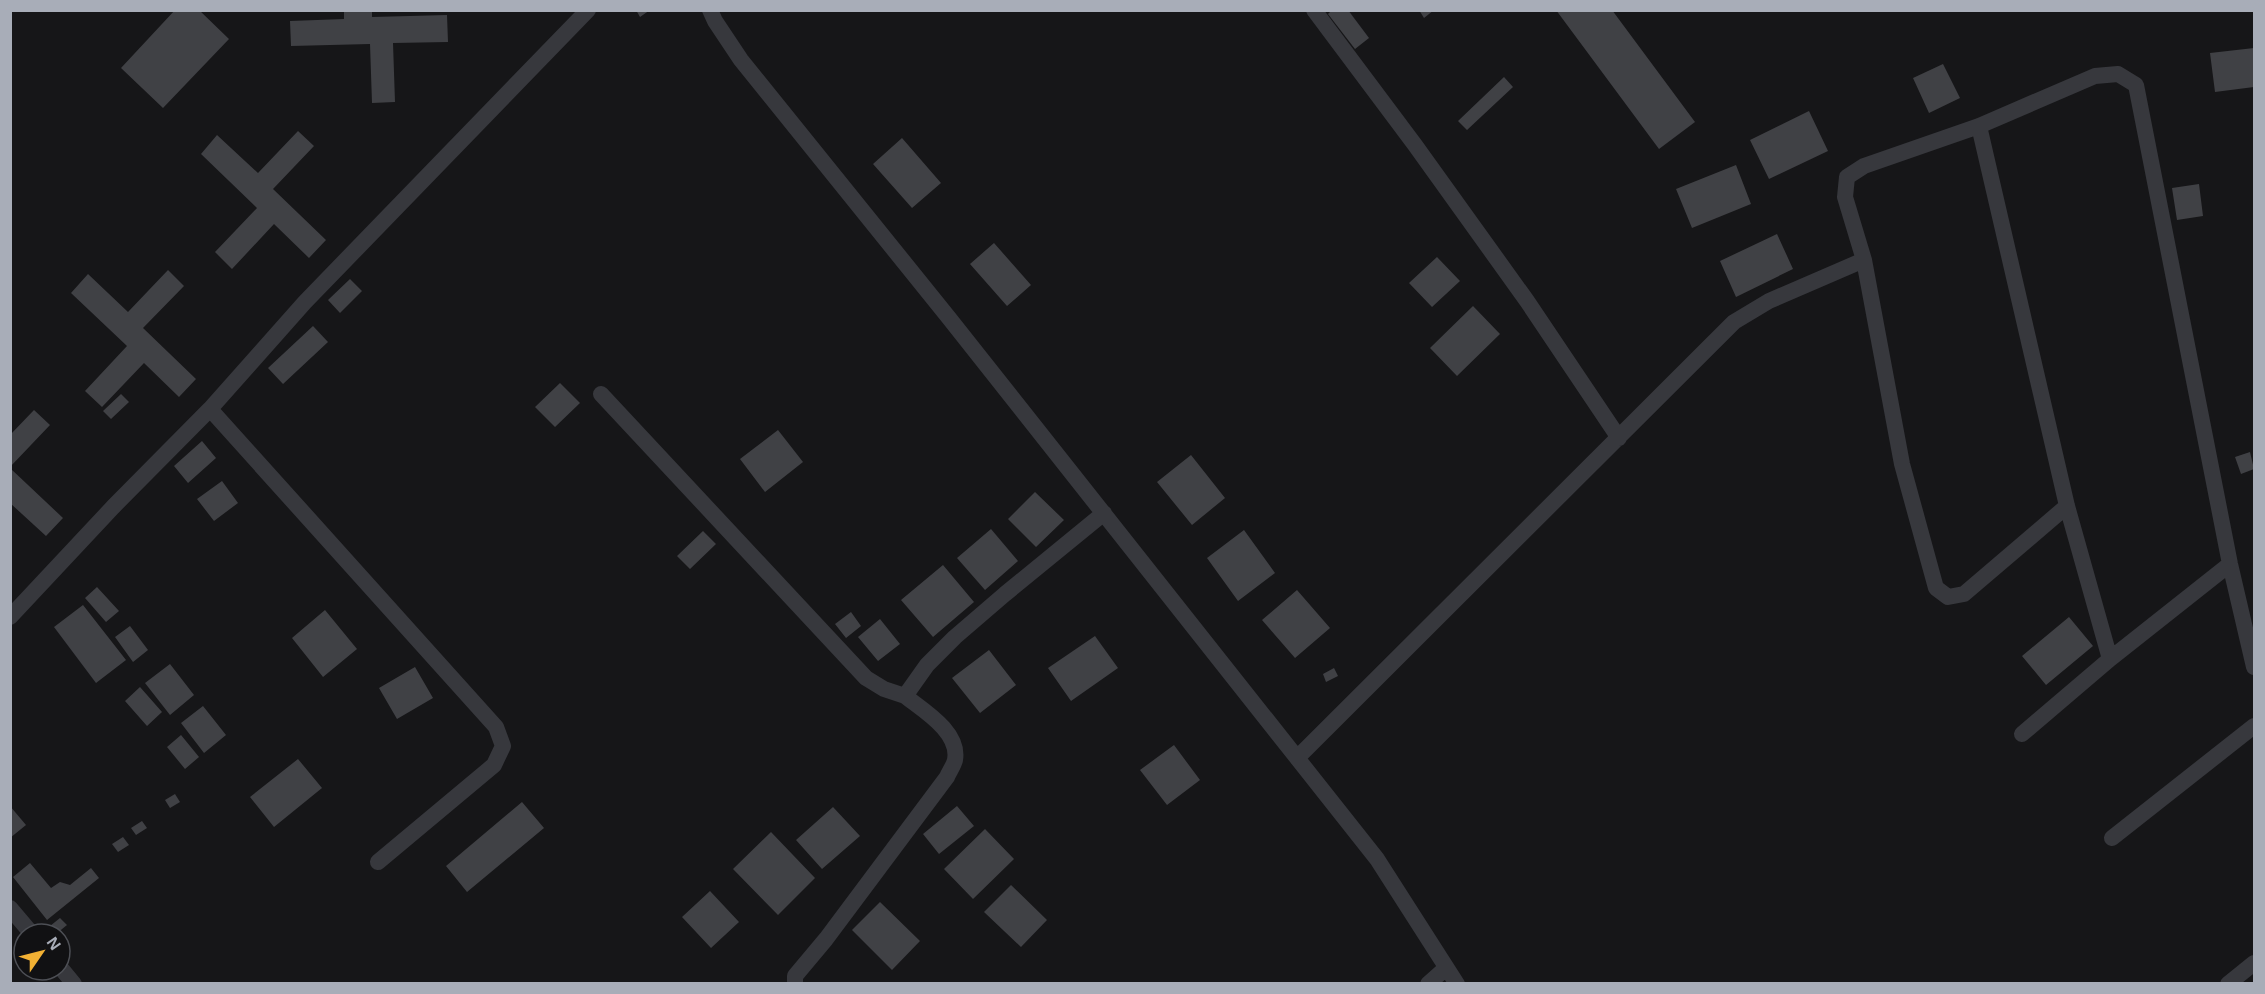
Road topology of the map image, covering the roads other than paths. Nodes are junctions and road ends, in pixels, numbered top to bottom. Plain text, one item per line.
1 (588, 10) edge
2 (710, 10) edge
3 (1314, 10) edge
4 (1979, 126) junction
5 (1864, 260) junction
6 (601, 394) dead end
7 (210, 409) junction
8 (1619, 438) junction
9 (2067, 506) junction
10 (1104, 513) junction
11 (2230, 564) junction
12 (10, 617) edge
13 (2110, 659) junction
14 (2254, 668) edge
15 (905, 696) junction
16 (2254, 726) edge
17 (2022, 734) dead end
18 (1297, 758) junction
19 (2112, 838) dead end
20 (378, 862) dead end
21 (10, 908) edge
22 (22, 922) edge
23 (2254, 963) edge
24 (1446, 968) junction
25 (795, 984) edge
26 (1428, 984) edge
27 (1457, 984) edge
28 (2228, 984) edge

1 - 7 street
2 - 10 street
3 - 8 street
4 - 5 street
4 - 9 street
4 - 11 street
5 - 8 street
5 - 9 street
6 - 15 street
7 - 12 street
7 - 20 street
8 - 18 street
9 - 13 street
10 - 15 street
10 - 18 street
11 - 13 street
11 - 14 street
13 - 17 street
15 - 25 street
16 - 19 street
18 - 24 street
21 - 22 street
23 - 28 street
24 - 26 street
24 - 27 street

